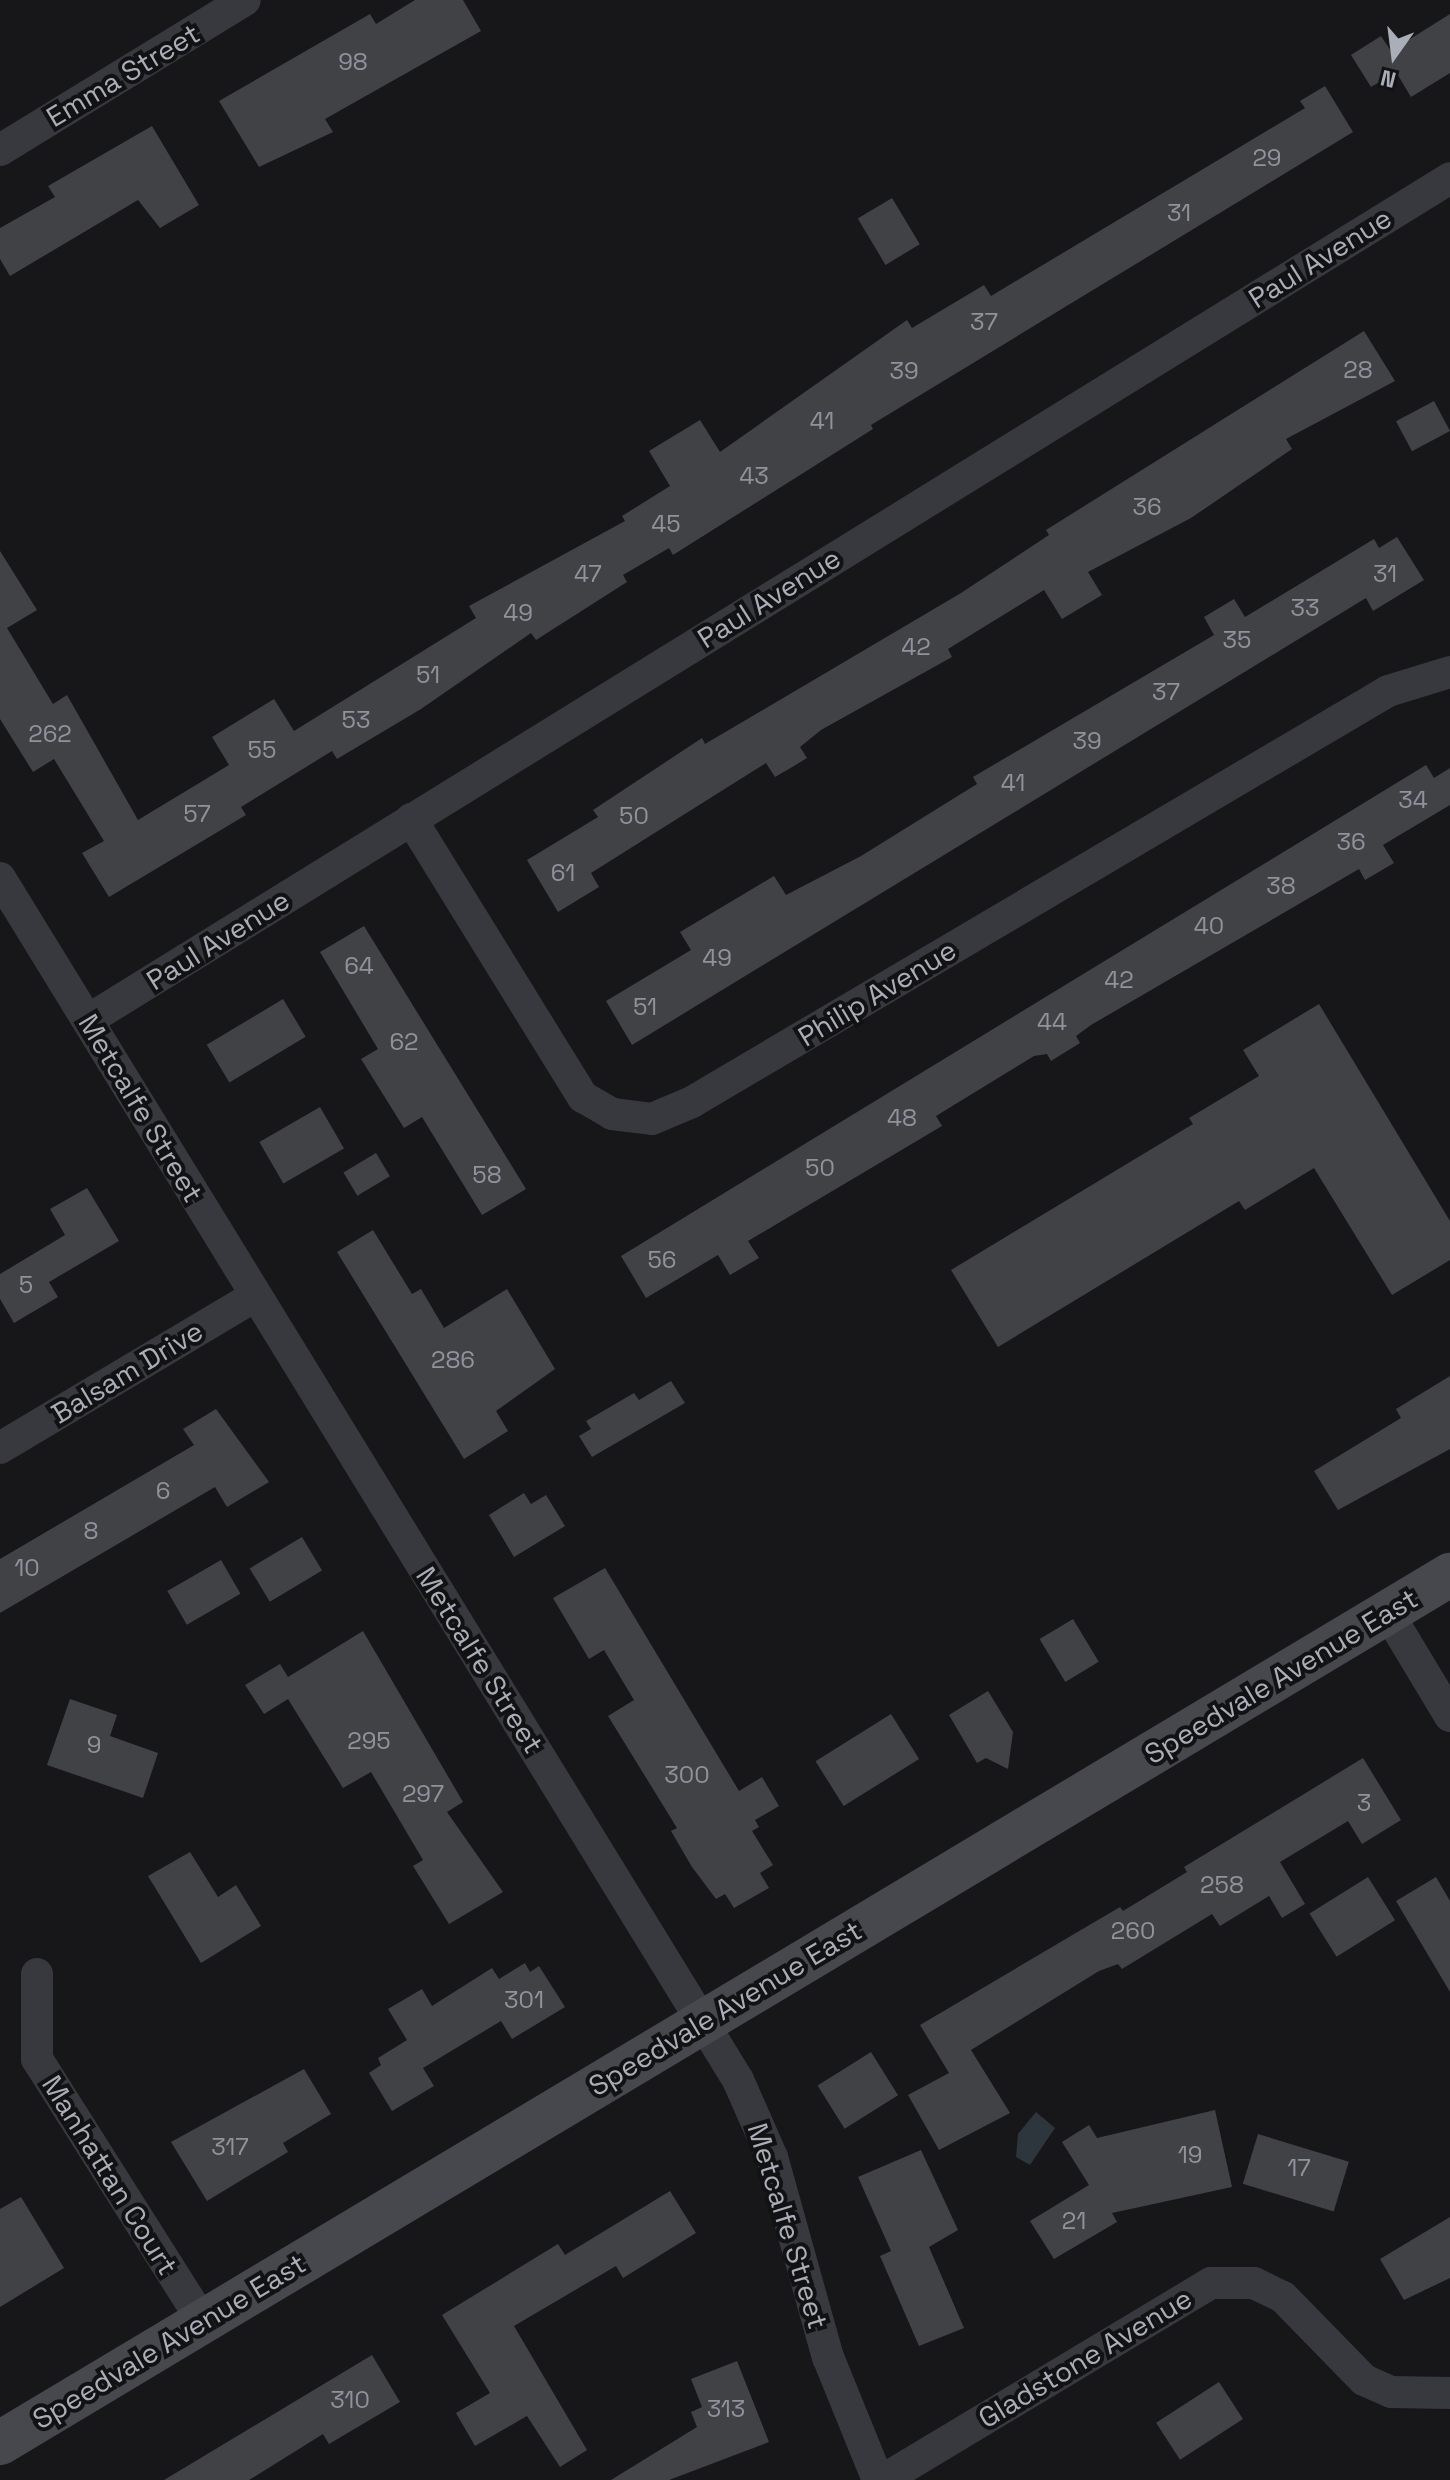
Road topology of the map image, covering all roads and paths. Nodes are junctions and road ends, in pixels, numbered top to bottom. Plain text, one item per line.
1 (245, 0) edge
2 (0, 150) edge
3 (1450, 178) edge
4 (1450, 672) edge
5 (411, 819) junction
6 (0, 878) edge
7 (88, 1020) junction
8 (255, 1296) junction
9 (0, 1448) edge
10 (1450, 1575) edge
11 (1388, 1613) junction
12 (1450, 1716) edge
13 (37, 1974) dead end
14 (704, 2020) junction
15 (203, 2322) junction
16 (1450, 2393) edge
17 (0, 2443) edge
18 (881, 2480) edge

1 - 2 street, Emma Street
3 - 5 street, Paul Avenue
4 - 5 street, Philip Avenue
5 - 7 street, Paul Avenue
6 - 7 street, Metcalfe Street
7 - 8 street, Metcalfe Street
8 - 9 street, Balsam Drive
8 - 14 street, Metcalfe Street
10 - 11 main road, Speedvale Avenue East
11 - 12 street
11 - 14 main road, Speedvale Avenue East
13 - 15 street, Manhattan Court
14 - 15 main road, Speedvale Avenue East
14 - 18 street, Metcalfe Street
15 - 17 main road, Speedvale Avenue East
16 - 18 street, Gladstone Avenue

